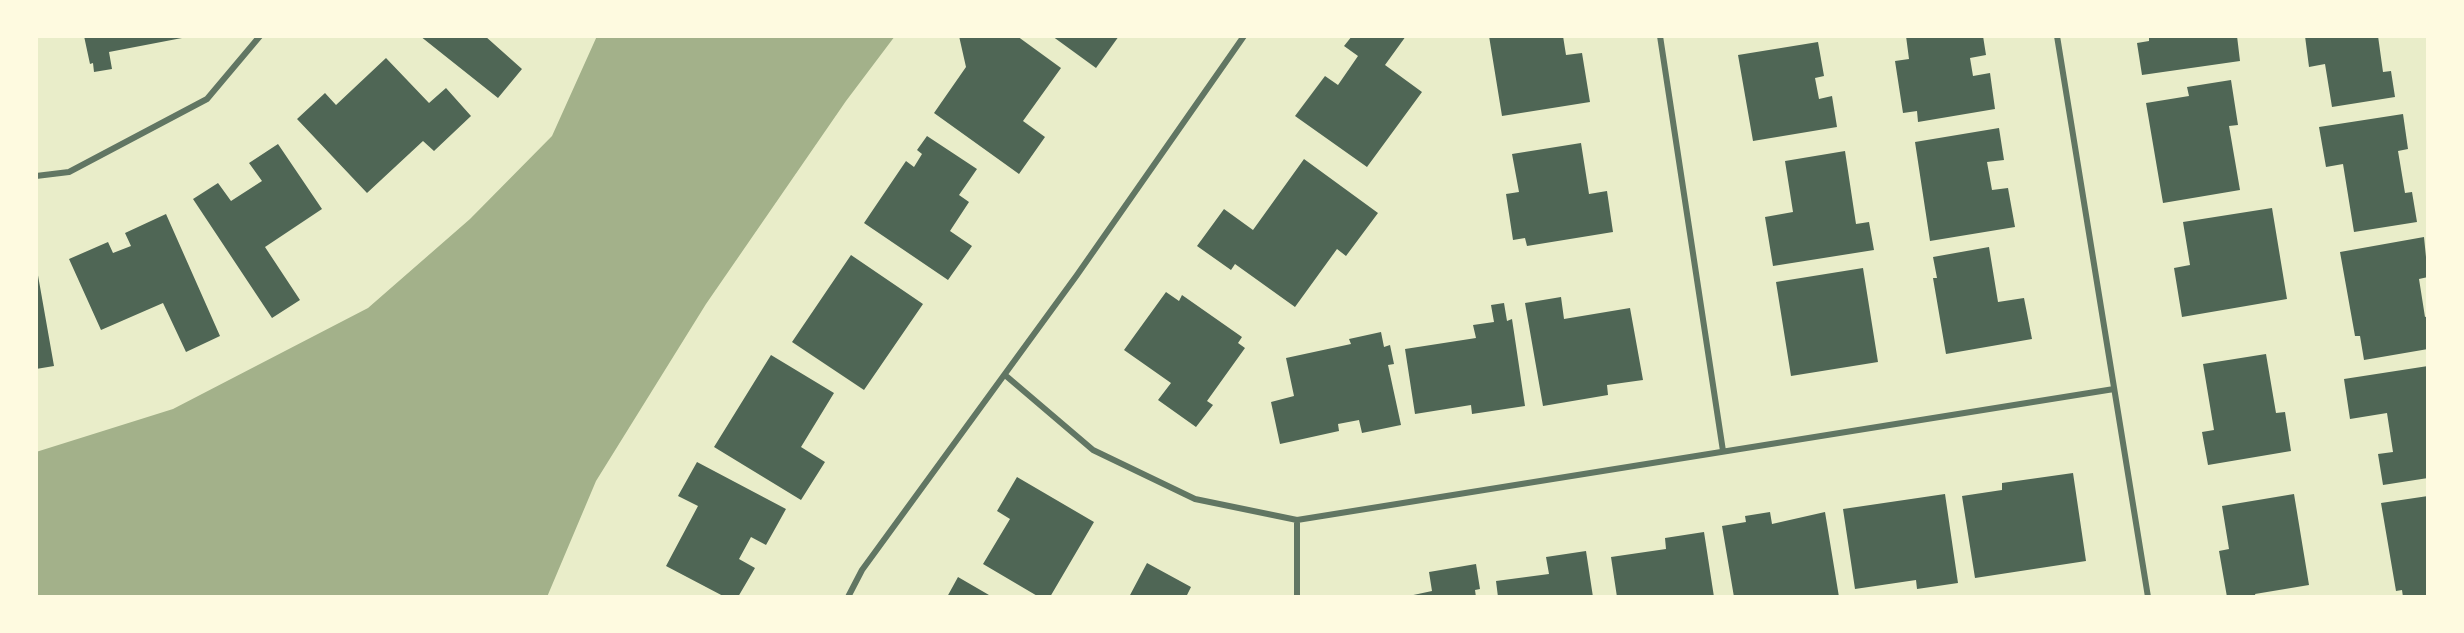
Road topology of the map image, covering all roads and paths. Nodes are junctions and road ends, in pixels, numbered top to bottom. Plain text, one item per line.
1 (260, 36) edge
2 (1244, 36) edge
3 (1660, 36) edge
4 (2057, 36) edge
5 (36, 176) edge
6 (1005, 375) junction
7 (2114, 388) junction
8 (1723, 451) junction
9 (1297, 520) junction
10 (848, 597) edge
11 (1297, 597) edge
12 (2148, 597) edge

1 - 5 street
2 - 6 street
3 - 8 street
4 - 7 street
6 - 9 street
6 - 10 street
7 - 8 street
7 - 12 street
8 - 9 street
9 - 11 street

